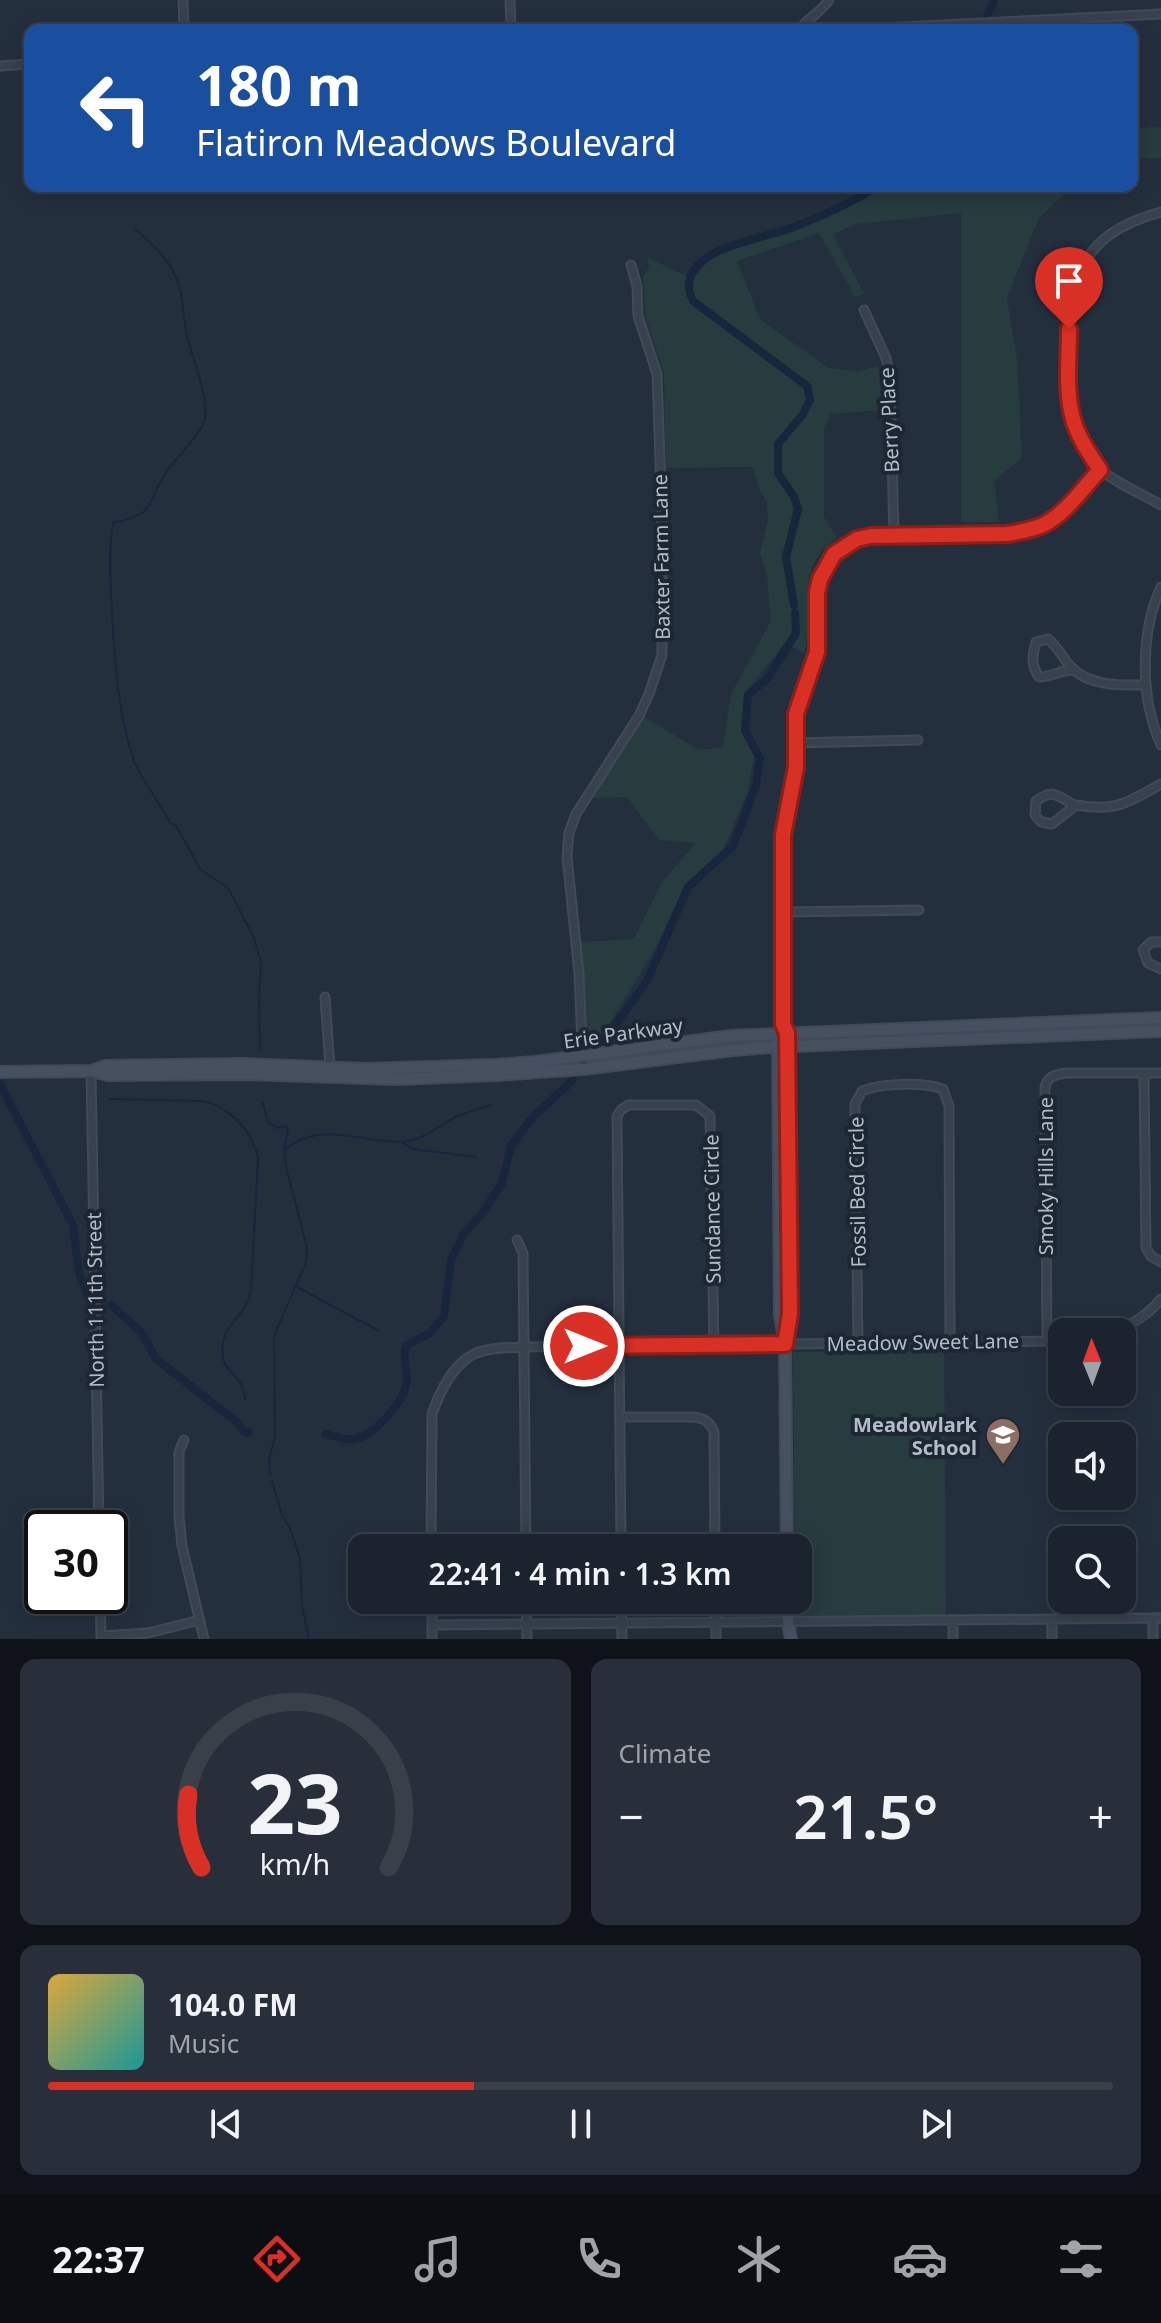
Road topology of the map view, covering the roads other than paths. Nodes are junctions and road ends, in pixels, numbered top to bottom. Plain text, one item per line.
1 (183, 0) edge
2 (510, 0) edge
3 (829, 0) edge
4 (1161, 14) edge
5 (184, 24) edge
6 (511, 24) edge
7 (803, 24) edge
8 (962, 24) edge
9 (24, 64) edge
10 (0, 66) edge
11 (1161, 212) edge
12 (631, 265) dead end
13 (864, 310) dead end
14 (1100, 470) junction
15 (1161, 505) edge
16 (894, 536) junction
17 (1161, 587) edge
18 (1073, 670) junction
19 (1146, 685) junction
20 (918, 740) dead end
21 (795, 743) junction
22 (1161, 745) edge
23 (1161, 784) edge
24 (1076, 805) junction
25 (919, 910) dead end
26 (784, 912) junction
27 (1161, 942) edge
28 (1161, 969) edge
29 (325, 997) dead end
30 (1161, 1018) edge
31 (783, 1030) junction
32 (1161, 1031) edge
33 (782, 1047) junction
34 (582, 1056) junction
35 (330, 1067) junction
36 (583, 1069) junction
37 (91, 1071) junction
38 (0, 1072) edge
39 (1144, 1073) junction
40 (1161, 1073) edge
41 (517, 1240) dead end
42 (1161, 1262) edge
43 (1161, 1299) edge
44 (1136, 1321) edge
45 (1047, 1341) joint
46 (950, 1342) junction
47 (858, 1343) junction
48 (785, 1344) junction
49 (714, 1345) junction
50 (619, 1346) junction
51 (524, 1347) junction
52 (620, 1417) junction
53 (184, 1440) dead end
54 (99, 1510) edge
55 (431, 1534) edge
56 (526, 1534) edge
57 (621, 1534) edge
58 (715, 1534) edge
59 (787, 1534) edge
60 (100, 1614) edge
61 (432, 1614) edge
62 (527, 1614) edge
63 (622, 1614) edge
64 (716, 1614) edge
65 (788, 1614) edge
66 (1157, 1618) edge
67 (1052, 1619) junction
68 (200, 1620) junction
69 (953, 1620) junction
70 (788, 1621) junction
71 (716, 1622) junction
72 (622, 1623) junction
73 (527, 1624) junction
74 (432, 1625) junction
75 (101, 1637) edge
76 (204, 1639) edge
77 (432, 1639) edge
78 (527, 1639) edge
79 (622, 1639) edge
80 (716, 1639) edge
81 (783, 1639) edge
82 (791, 1639) edge
83 (953, 1639) edge
84 (1052, 1639) edge
85 (1153, 1639) edge

1 - 5 street
2 - 6 street
3 - 7 street
4 - 8 street
9 - 10 street
11 - 14 street
12 - 34 street, Baxter Farm Lane
13 - 16 street, Berry Place
14 - 15 street
14 - 16 street
16 - 21 street
17 - 19 street
18 - 18 street
18 - 19 street
19 - 22 street
20 - 21 street
21 - 26 street
23 - 24 street
24 - 24 street
25 - 26 street
26 - 31 street
27 - 28 street
29 - 35 street
30 - 31 main road, Erie Parkway
31 - 33 main road
31 - 34 main road, Erie Parkway
32 - 33 main road, Erie Parkway
33 - 36 main road, Erie Parkway
33 - 48 main road
34 - 35 main road, Erie Parkway
34 - 36 street, Baxter Farm Lane
35 - 37 main road, Erie Parkway
36 - 37 main road, Erie Parkway
37 - 38 main road, Erie Parkway
37 - 54 street, North 111th Street
39 - 40 street, Smoky Hills Lane
39 - 42 street
39 - 45 street, Smoky Hills Lane
41 - 51 street
43 - 44 street
45 - 46 street, Meadow Sweet Lane
46 - 47 street, Meadow Sweet Lane
46 - 47 street, Fossil Bed Circle
47 - 48 street, Meadow Sweet Lane
48 - 49 street, Meadow Sweet Lane
48 - 59 main road
49 - 50 street, Meadow Sweet Lane
49 - 50 street, Sundance Circle
50 - 51 street, Meadow Sweet Lane
50 - 52 street
51 - 55 street, Meadow Sweet Lane
51 - 56 street
52 - 57 street
52 - 58 street
53 - 68 street
60 - 75 street
61 - 74 street
62 - 73 street
63 - 72 street
64 - 71 street
65 - 70 main road
66 - 67 street
66 - 85 street
67 - 69 street
67 - 84 street
68 - 75 street
68 - 76 street
69 - 70 street
69 - 83 street
70 - 71 street
70 - 81 main road
70 - 82 main road
71 - 72 street
71 - 80 street
72 - 73 street
72 - 79 street
73 - 74 street
73 - 78 street
74 - 77 street

